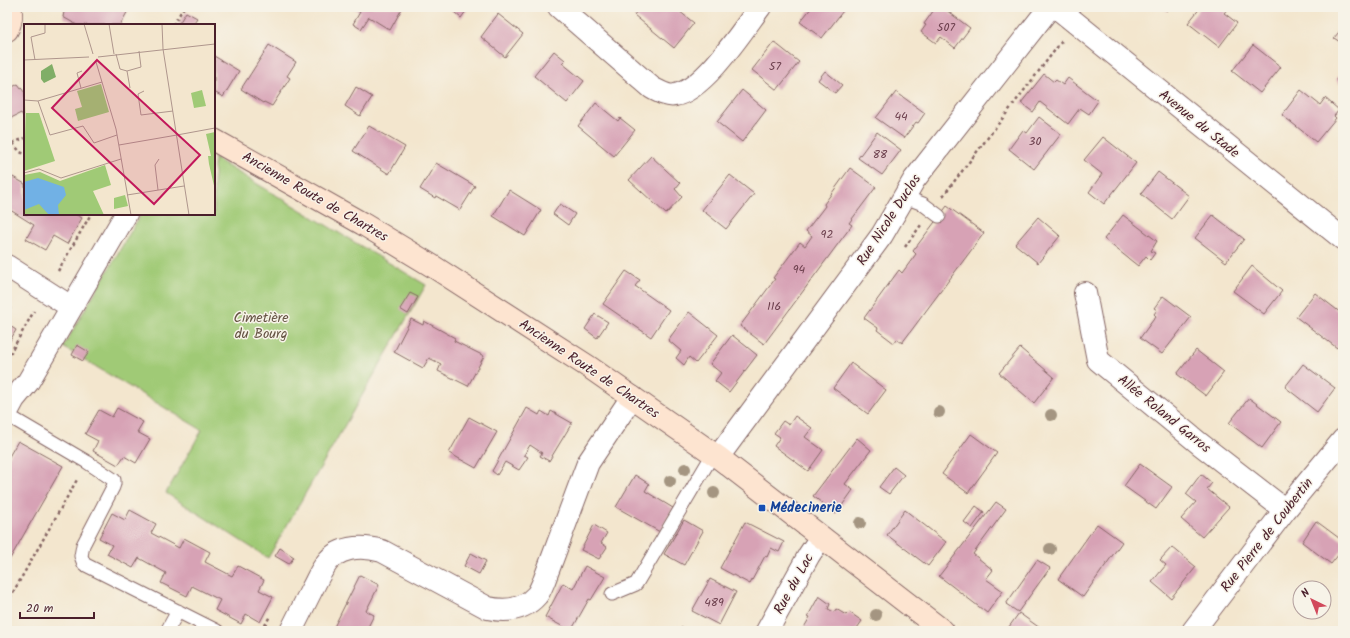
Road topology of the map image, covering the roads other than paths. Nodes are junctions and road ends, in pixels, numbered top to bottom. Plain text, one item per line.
1 (559, 7) edge
2 (760, 7) edge
3 (1055, 7) edge
4 (215, 141) edge
5 (905, 197) junction
6 (125, 215) edge
7 (939, 216) dead end
8 (1343, 239) edge
9 (7, 266) edge
10 (1085, 293) dead end
11 (71, 307) junction
12 (632, 397) junction
13 (7, 412) edge
14 (7, 415) edge
15 (1343, 440) edge
16 (716, 456) junction
17 (1285, 510) junction
18 (821, 537) junction
19 (612, 594) dead end
20 (178, 611) junction
21 (167, 631) edge
22 (217, 631) edge
23 (291, 631) edge
24 (768, 631) edge
25 (943, 631) edge
26 (1193, 631) edge

1 - 2 street
3 - 5 street, Rue Nicole Duclos
3 - 8 street, Avenue du Stade
4 - 12 main road, Ancienne Route de Chartres
5 - 7 lane
5 - 16 street, Rue Nicole Duclos
6 - 11 street
9 - 11 street
10 - 17 street, Allée Roland Garros
11 - 13 street
12 - 16 main road, Ancienne Route de Chartres
12 - 23 street
14 - 20 lane
15 - 17 street, Rue Pierre de Coubertin
16 - 18 main road, Ancienne Route de Chartres
16 - 19 lane
17 - 26 street, Rue Pierre de Coubertin
18 - 24 street, Rue du Lac
18 - 25 main road, Ancienne Route de Chartres
20 - 21 lane
20 - 22 lane

